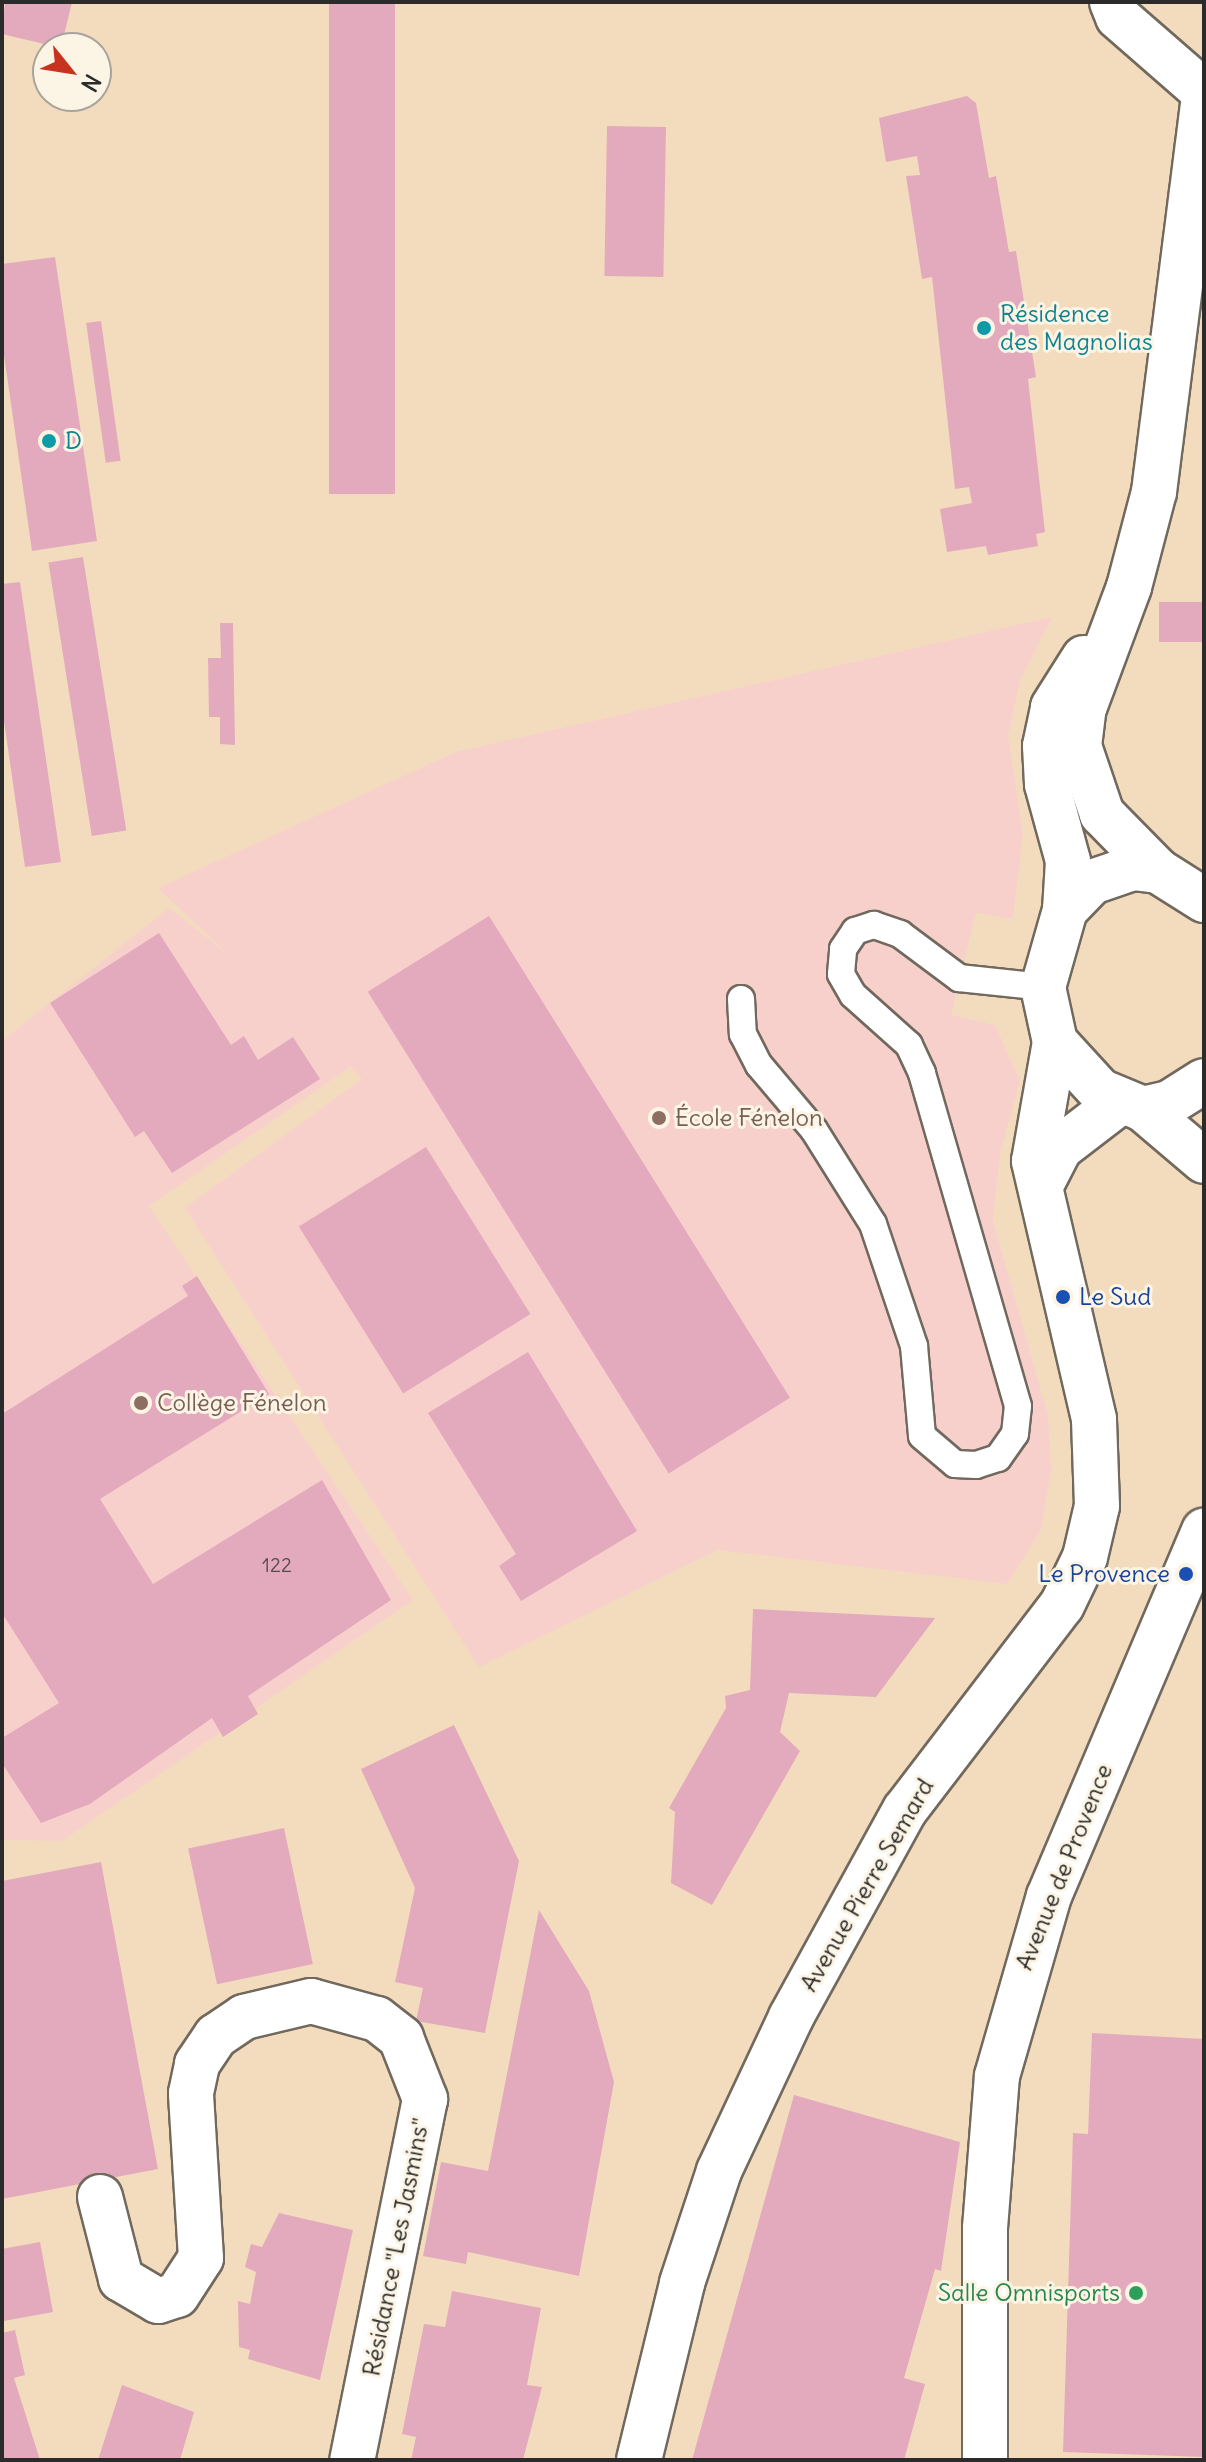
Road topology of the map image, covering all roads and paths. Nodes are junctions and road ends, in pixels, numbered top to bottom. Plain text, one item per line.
1 (1112, 2) edge
2 (1204, 109) edge
3 (1114, 628) junction
4 (1158, 871) junction
5 (1204, 900) edge
6 (1065, 910) junction
7 (1043, 987) junction
8 (741, 999) dead end
9 (1055, 1042) junction
10 (1204, 1081) edge
11 (1132, 1105) junction
12 (1204, 1161) edge
13 (1036, 1194) junction
14 (1204, 1530) edge
15 (100, 2197) dead end
16 (352, 2460) edge
17 (639, 2460) edge
18 (985, 2460) edge

1 - 2 main road
2 - 3 main road
3 - 4 main road
3 - 6 main road
4 - 5 main road
4 - 6 main road
6 - 7 main road
7 - 8 lane
7 - 9 main road
9 - 11 main road
9 - 13 main road, Avenue Pierre Semard
10 - 11 main road
11 - 12 main road
11 - 13 main road
13 - 17 main road, Avenue Pierre Semard
14 - 18 main road, Avenue de Provence
15 - 16 main road, Résidance "Les Jasmins"

